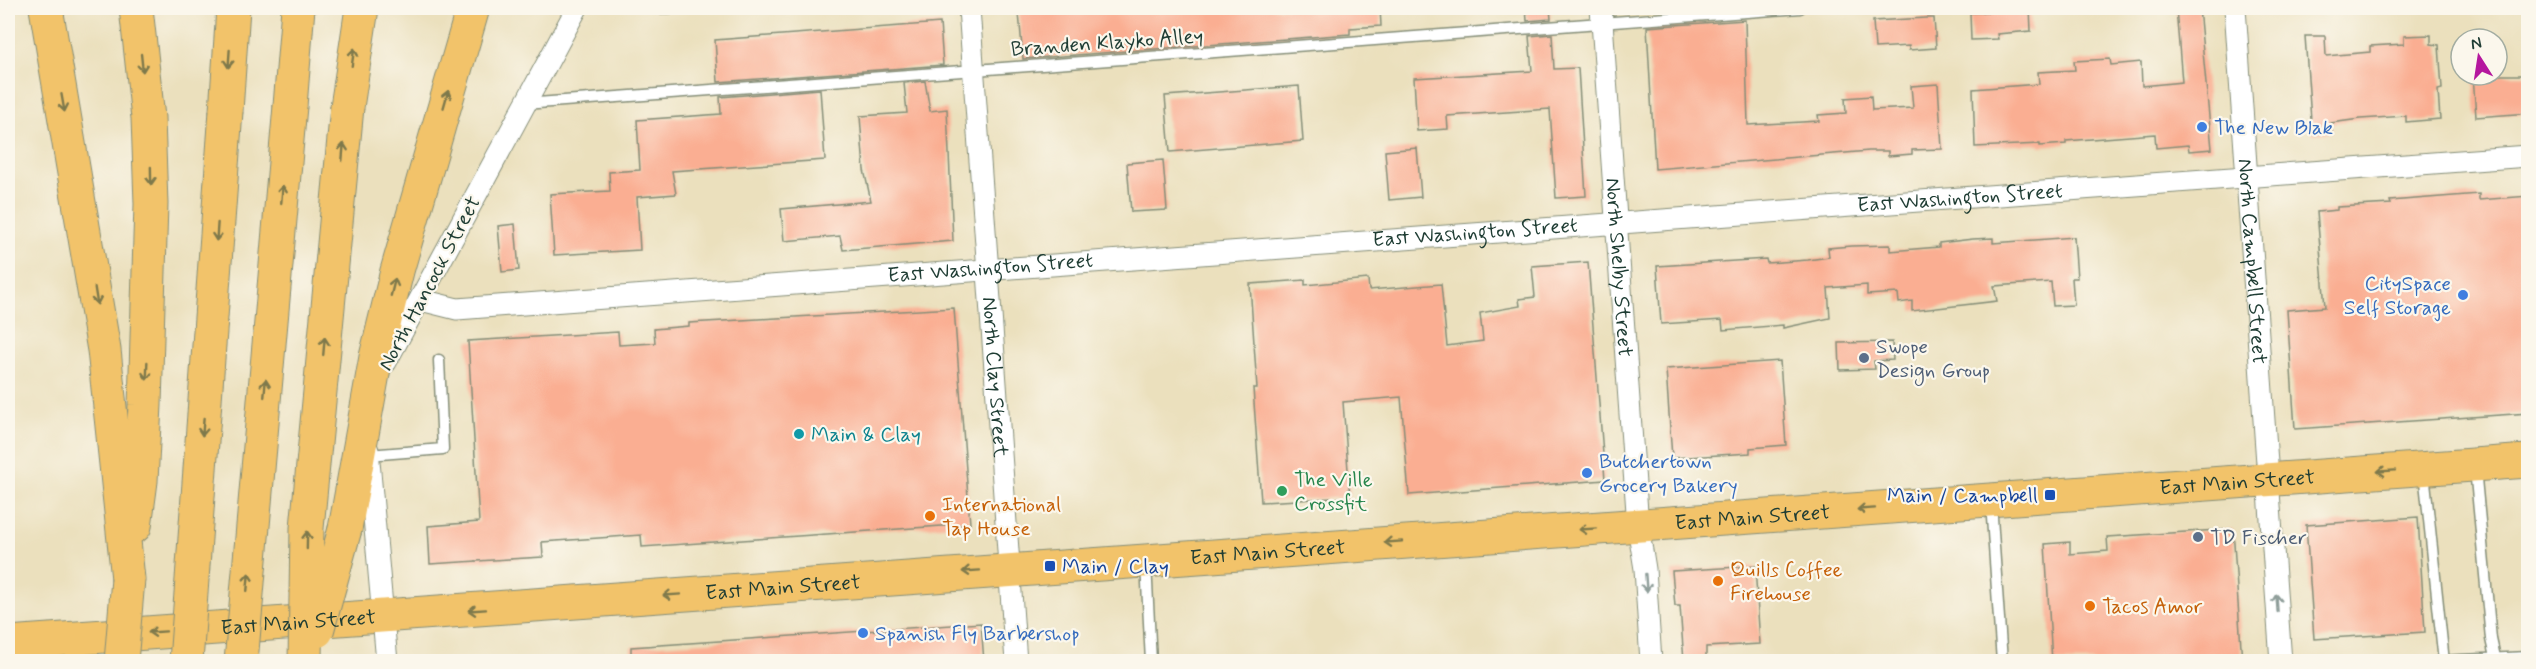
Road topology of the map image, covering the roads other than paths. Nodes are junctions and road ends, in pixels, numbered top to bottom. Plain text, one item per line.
1 (46, 8) edge
2 (136, 8) edge
3 (232, 8) edge
4 (298, 8) edge
5 (362, 8) edge
6 (472, 8) edge
7 (577, 8) edge
8 (654, 8) edge
9 (670, 8) edge
10 (969, 8) edge
11 (1800, 8) edge
12 (2235, 8) edge
13 (1602, 16) edge
14 (975, 72) junction
15 (524, 104) junction
16 (2529, 156) edge
17 (2247, 177) junction
18 (1616, 223) junction
19 (988, 265) junction
20 (421, 300) junction
21 (439, 360) dead end
22 (368, 455) junction
23 (2529, 461) edge
24 (2475, 465) junction
25 (2424, 468) junction
26 (2269, 479) junction
27 (1990, 500) junction
28 (1638, 526) junction
29 (1146, 560) junction
30 (1008, 569) junction
31 (128, 579) junction
32 (384, 617) junction
33 (8, 643) edge
34 (2529, 657) edge
35 (2496, 660) edge
36 (2444, 661) edge
37 (122, 662) edge
38 (186, 662) edge
39 (241, 662) edge
40 (307, 662) edge
41 (387, 662) edge
42 (1016, 662) edge
43 (1151, 662) edge
44 (1651, 662) edge
45 (2002, 662) edge
46 (2281, 662) edge
47 (2437, 662) edge

1 -> 31 main road
2 -> 31 main road
3 -> 38 main road, bridge
39 -> 4 main road, bridge
40 -> 5 main road, bridge
40 -> 6 main road, bridge
7 - 15 street, North Hancock Street
8 - 9 lane
10 - 14 street, North Clay Street
11 - 13 lane, Branden Klayko Alley
12 - 17 street, North Campbell Street
13 - 14 lane, Branden Klayko Alley
13 - 18 street, North Shelby Street
14 - 15 lane, Branden Klayko Alley
14 - 19 street, North Clay Street
15 - 20 street, North Hancock Street
16 - 17 street, East Washington Street
17 - 18 street, East Washington Street
17 - 26 street, North Campbell Street
18 - 19 street, East Washington Street
18 - 28 street, North Shelby Street
19 - 20 street, East Washington Street
19 - 30 street, North Clay Street
20 - 22 street, North Hancock Street
21 - 22 lane
22 - 32 street, North Hancock Street
23 - 24 main road, East Main Street
24 - 25 main road, East Main Street
24 - 35 lane
25 -> 26 main road, East Main Street
25 - 36 lane
26 - 27 main road, East Main Street
46 -> 26 street, North Campbell Street
27 -> 28 main road, East Main Street
27 - 45 lane
28 -> 29 main road, East Main Street
28 -> 44 street, North Shelby Street
29 - 30 main road, East Main Street
29 - 43 lane
30 -> 32 main road, East Main Street
30 - 42 street, North Clay Street
31 - 37 main road, bridge
32 -> 33 main road, East Main Street
32 - 41 street, North Hancock Street
34 - 35 lane
35 - 36 lane
36 - 47 lane

